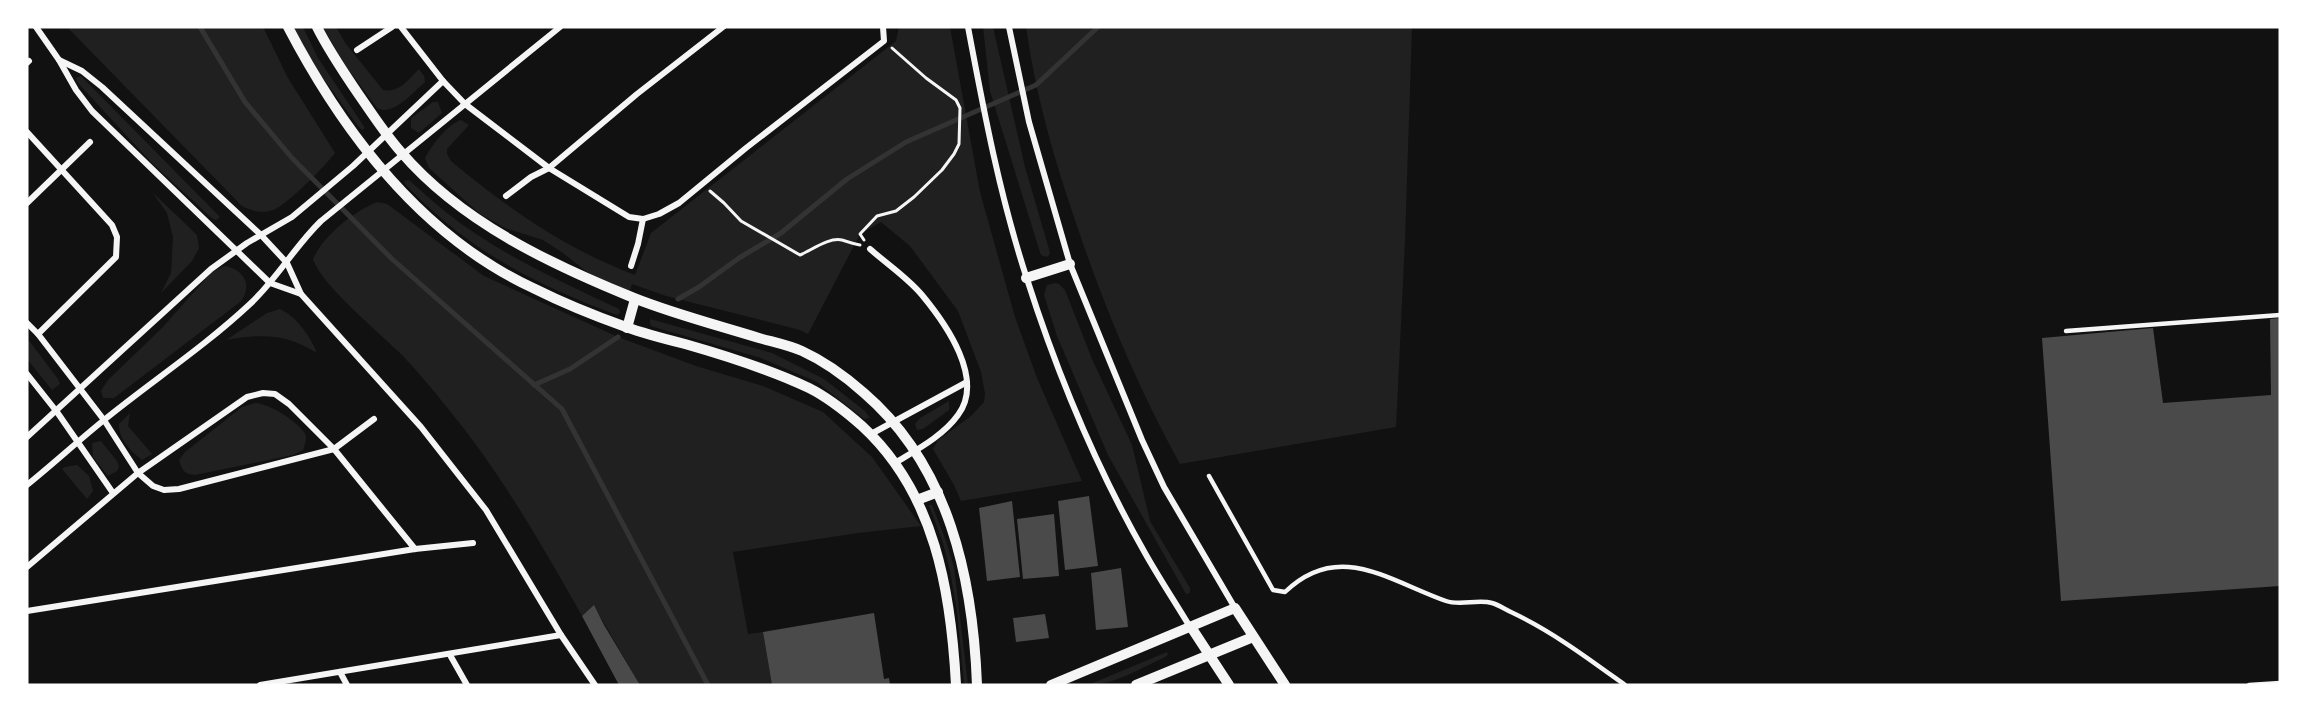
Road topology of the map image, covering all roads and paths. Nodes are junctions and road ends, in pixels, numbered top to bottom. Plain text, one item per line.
1 (36, 27) edge
2 (288, 27) edge
3 (316, 27) edge
4 (392, 27) edge
5 (401, 27) edge
6 (560, 27) edge
7 (723, 27) edge
8 (883, 27) edge
9 (968, 27) edge
10 (1009, 27) edge
11 (884, 40) junction
12 (357, 50) dead end
13 (59, 60) junction
14 (443, 81) junction
15 (465, 104) junction
16 (27, 132) edge
17 (386, 135) junction
18 (90, 142) dead end
19 (367, 153) junction
20 (402, 154) junction
21 (549, 168) junction
22 (62, 169) junction
23 (381, 171) junction
24 (702, 184) junction
25 (506, 196) dead end
26 (27, 203) edge
27 (643, 219) junction
28 (261, 235) junction
29 (870, 249) junction
30 (235, 251) junction
31 (287, 263) junction
32 (1070, 264) junction
33 (631, 266) dead end
34 (1026, 278) junction
35 (270, 283) junction
36 (302, 294) junction
37 (635, 299) junction
38 (2280, 315) edge
39 (27, 323) edge
40 (627, 328) junction
41 (2066, 331) dead end
42 (38, 334) junction
43 (27, 374) edge
44 (967, 382) junction
45 (81, 390) junction
46 (57, 412) junction
47 (374, 419) dead end
48 (104, 420) junction
49 (894, 422) junction
50 (871, 434) junction
51 (27, 437) edge
52 (78, 442) junction
53 (334, 449) junction
54 (915, 450) junction
55 (895, 463) junction
56 (138, 473) junction
57 (1209, 476) dead end
58 (27, 485) edge
59 (938, 492) junction
60 (113, 493) junction
61 (917, 500) junction
62 (472, 543) dead end
63 (415, 549) junction
64 (27, 567) edge
65 (1235, 608) junction
66 (27, 611) edge
67 (1191, 627) junction
68 (561, 635) junction
69 (1253, 637) junction
70 (450, 655) junction
71 (1210, 655) junction
72 (340, 672) junction
73 (2280, 683) edge
74 (260, 685) edge
75 (347, 685) edge
76 (466, 685) edge
77 (595, 685) edge
78 (956, 685) edge
79 (977, 685) edge
80 (1051, 685) edge
81 (1136, 685) edge
82 (1228, 685) edge
83 (1285, 685) edge
84 (1625, 685) edge
85 (2249, 685) edge

1 - 13 street
2 - 19 street
3 - 17 street
4 - 12 street
5 - 14 street
6 - 15 street
7 - 21 street
8 - 11 street
9 - 34 street
10 - 32 street
11 - 24 street
11 - 29 path
13 - 28 street
13 - 30 street
14 - 15 street
14 - 17 street
15 - 20 street
15 - 21 street
16 - 22 street
17 - 19 street
17 - 20 street
18 - 22 street
19 - 23 street
19 - 28 street
20 - 23 street
20 - 37 street
21 - 25 street
21 - 27 street
22 - 26 street
22 - 42 street
23 - 31 street
23 - 40 street
24 - 27 street
24 - 29 path
27 - 33 street
28 - 30 street
28 - 31 street
29 - 44 street
30 - 35 street
30 - 45 street
31 - 35 street
31 - 36 street
32 - 34 street
32 - 65 street
34 - 67 street
35 - 36 street
35 - 48 street
36 - 68 street
37 - 40 street
37 - 49 street
38 - 41 lane
39 - 42 street
40 - 50 street
42 - 45 street
43 - 46 street
44 - 49 street
44 - 54 street
45 - 46 street
45 - 48 street
46 - 51 street
46 - 52 street
47 - 53 street
48 - 52 street
48 - 56 street
49 - 50 street
49 - 54 street
50 - 55 street
52 - 58 street
52 - 60 street
53 - 56 street
53 - 56 street
53 - 63 street
54 - 55 street
54 - 59 street
55 - 61 street
56 - 60 street
57 - 84 lane
59 - 61 street
59 - 79 street
60 - 64 street
61 - 78 street
62 - 63 street
63 - 66 street
65 - 67 street
65 - 69 street
67 - 71 street
67 - 80 street
68 - 70 street
68 - 77 street
69 - 71 street
69 - 83 street
70 - 72 street
70 - 76 street
71 - 81 street
71 - 82 street
72 - 74 street
72 - 75 street
73 - 85 lane

